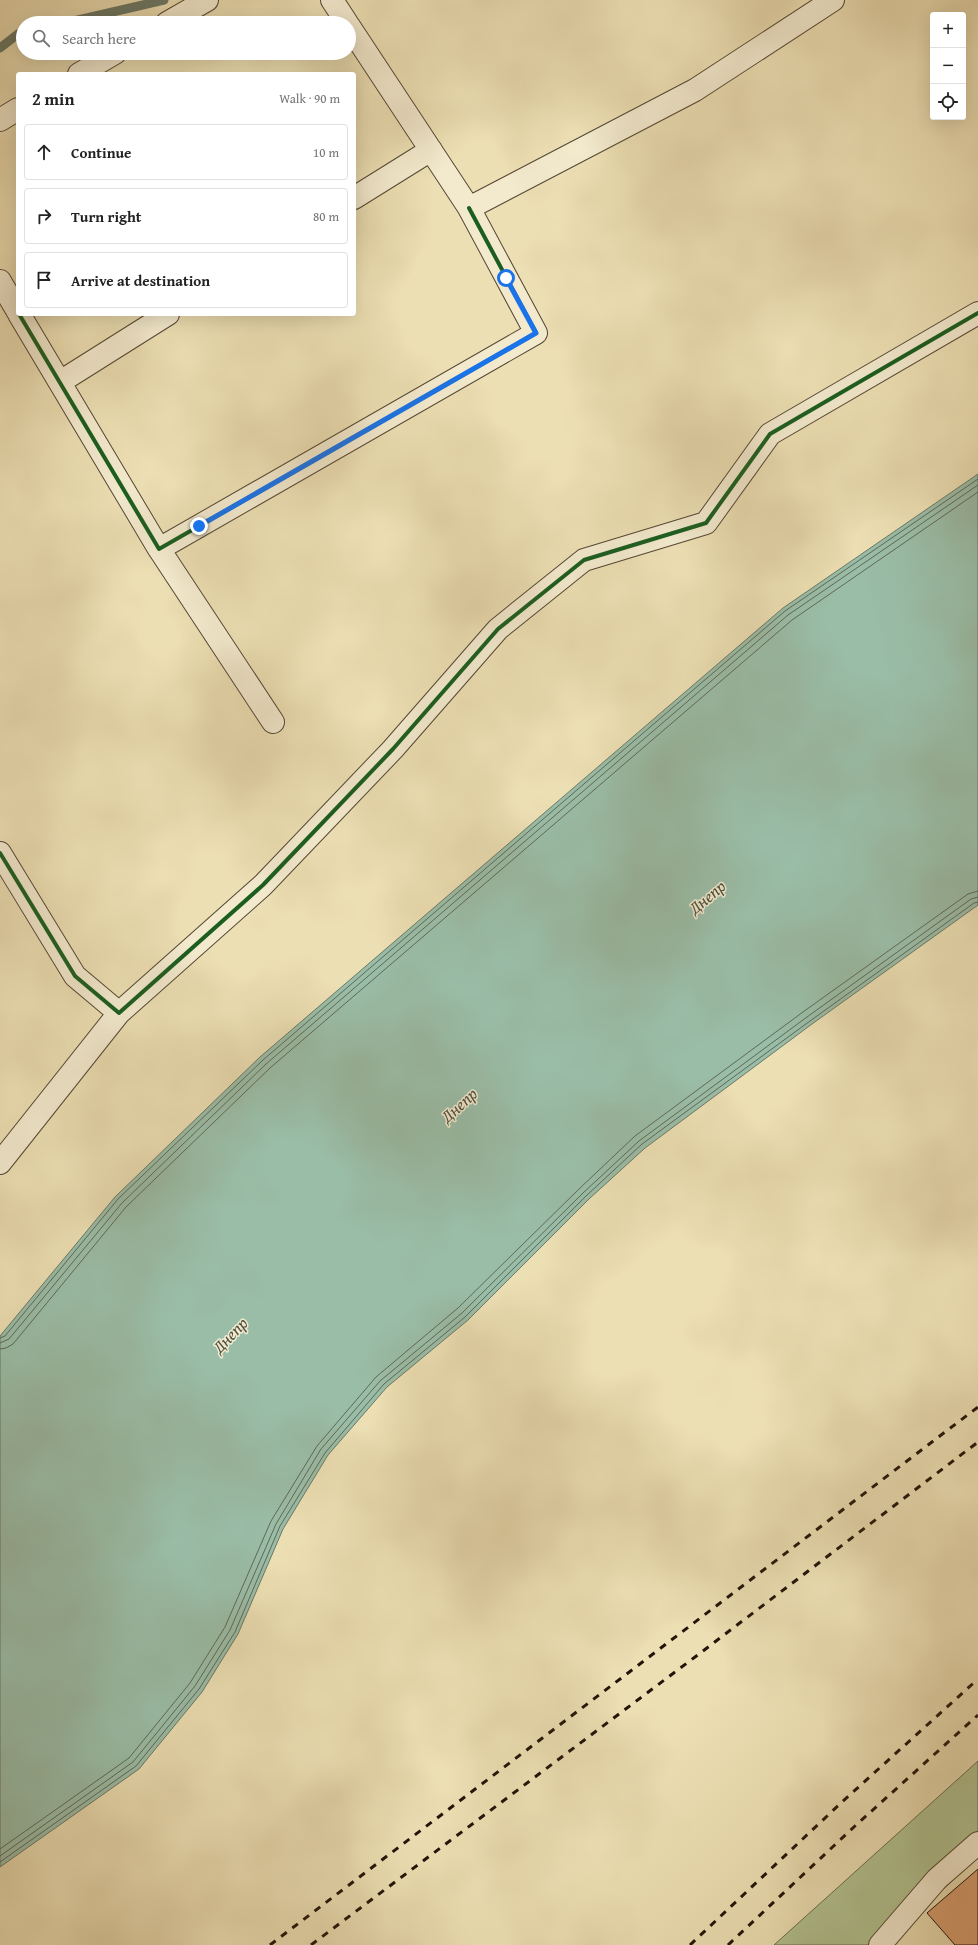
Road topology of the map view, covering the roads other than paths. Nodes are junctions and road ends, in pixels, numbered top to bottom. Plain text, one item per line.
1 (207, 0) edge
2 (332, 0) edge
3 (833, 0) edge
4 (179, 16) edge
5 (342, 16) edge
6 (356, 37) edge
7 (103, 60) edge
8 (82, 72) edge
9 (16, 110) edge
10 (0, 120) edge
11 (431, 150) junction
12 (356, 197) edge
13 (469, 208) junction
14 (0, 281) edge
15 (16, 308) edge
16 (978, 313) edge
17 (21, 316) edge
18 (165, 316) edge
19 (60, 382) junction
20 (159, 549) junction
21 (274, 722) dead end
22 (0, 853) edge
23 (118, 1013) junction
24 (0, 1164) edge
25 (978, 1843) edge
26 (880, 1945) edge

1 - 4 street
2 - 5 street
3 - 13 street
6 - 11 street
7 - 8 street
9 - 10 street
11 - 12 street
11 - 13 street
13 - 20 street
14 - 15 street
16 - 23 street
17 - 19 street
18 - 19 street
19 - 20 street
20 - 21 street
22 - 23 street
23 - 24 street
25 - 26 street

